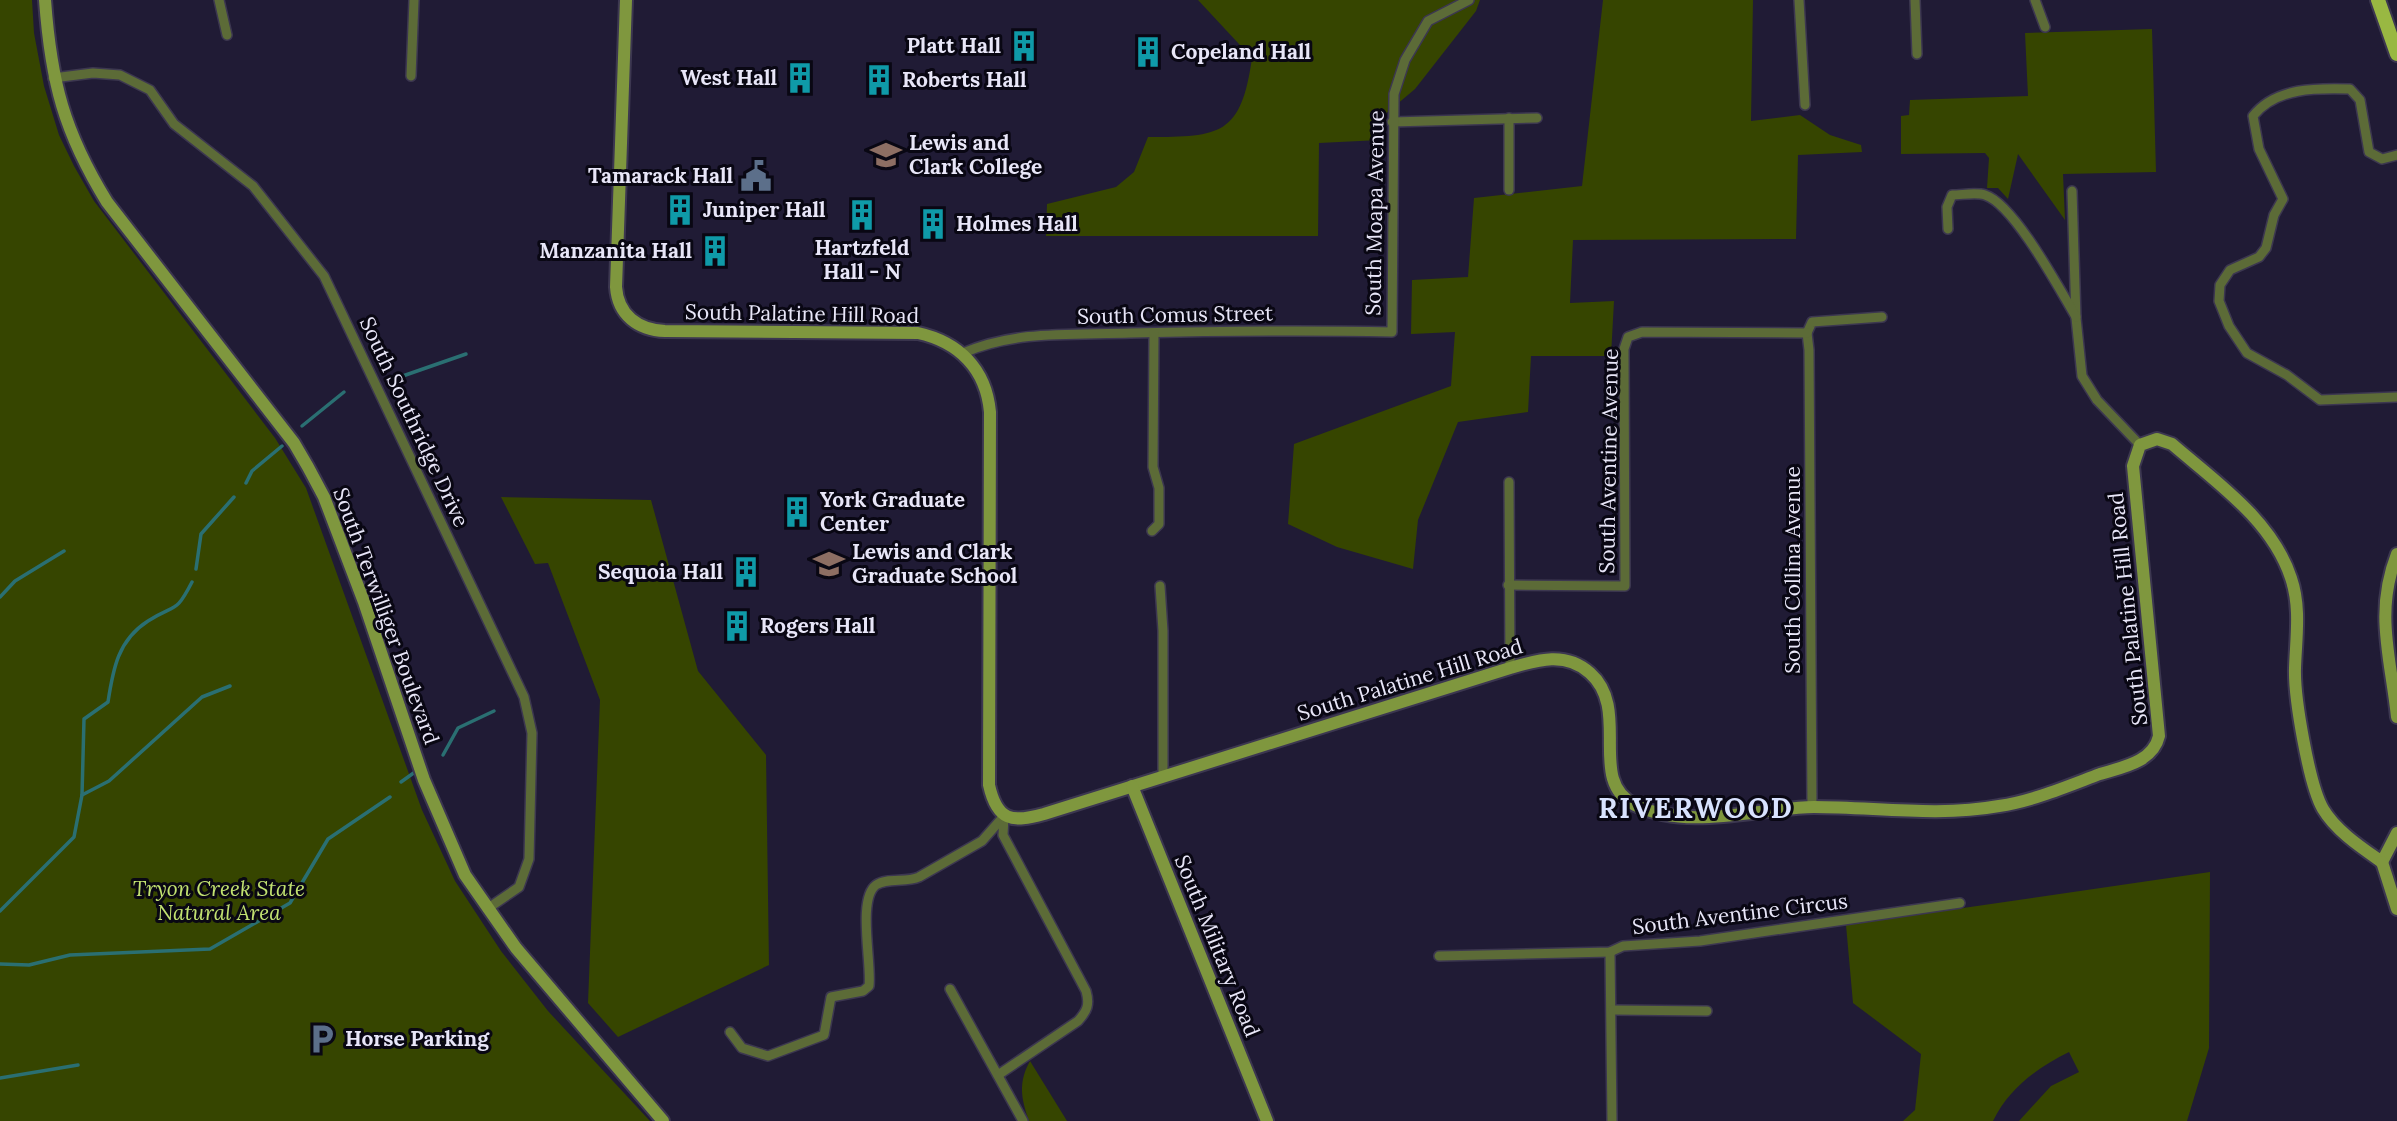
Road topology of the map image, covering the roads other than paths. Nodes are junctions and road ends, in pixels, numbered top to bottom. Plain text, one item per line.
1 (45, 0) edge
2 (219, 0) edge
3 (414, 0) edge
4 (625, 0) edge
5 (1469, 0) edge
6 (1799, 0) edge
7 (1915, 0) edge
8 (2035, 0) edge
9 (2378, 0) edge
10 (2045, 27) dead end
11 (226, 35) dead end
12 (1917, 54) dead end
13 (2397, 54) edge
14 (411, 76) dead end
15 (54, 78) junction
16 (1805, 105) dead end
17 (1509, 118) junction
18 (1537, 118) dead end
19 (1392, 122) junction
20 (2397, 155) edge
21 (1509, 190) dead end
22 (2072, 191) dead end
23 (1948, 229) dead end
24 (1882, 317) dead end
25 (2076, 318) junction
26 (1392, 332) joint
27 (1154, 333) junction
28 (1807, 333) junction
29 (963, 353) junction
30 (2397, 397) edge
31 (2140, 445) junction
32 (1508, 482) dead end
33 (1152, 531) dead end
34 (2397, 554) edge
35 (1508, 585) junction
36 (1160, 586) dead end
37 (1510, 668) junction
38 (2397, 717) edge
39 (1163, 776) junction
40 (1132, 786) junction
41 (1812, 807) junction
42 (1004, 816) junction
43 (2397, 833) edge
44 (2382, 862) junction
45 (1960, 903) dead end
46 (487, 909) junction
47 (2397, 909) edge
48 (1610, 952) junction
49 (1439, 956) dead end
50 (950, 989) dead end
51 (1613, 1010) junction
52 (1707, 1011) dead end
53 (730, 1032) dead end
54 (998, 1074) junction
55 (663, 1121) edge
56 (1023, 1121) edge
57 (1267, 1121) edge
58 (1612, 1121) edge

1 - 15 street, South Terwilliger Boulevard
2 - 11 street
3 - 14 street
4 - 29 street, South Palatine Hill Road
5 - 19 street, South Moapa Avenue
6 - 16 street
7 - 12 street
8 - 10 street
9 - 13 main road
15 - 46 street, South Terwilliger Boulevard
15 - 46 street, South Southridge Drive
17 - 18 street
17 - 19 street
17 - 21 street
19 - 26 street, South Moapa Avenue
20 - 30 street
22 - 25 street
23 - 25 street
24 - 28 street
25 - 31 street
26 - 27 street, South Comus Street
27 - 29 street, South Comus Street
27 - 33 street
28 - 35 street, South Aventine Avenue
28 - 41 street, South Collina Avenue
29 - 42 street, South Palatine Hill Road
31 - 41 street, South Palatine Hill Road
31 - 44 street
32 - 35 street
34 - 38 street
35 - 37 street
36 - 39 street
37 - 39 street, South Palatine Hill Road
37 - 41 street, South Palatine Hill Road
39 - 40 street, South Palatine Hill Road
40 - 42 street, South Palatine Hill Road
40 - 57 street, South Military Road
42 - 53 street
42 - 54 street
43 - 44 street
44 - 47 street
45 - 48 street, South Aventine Circus
46 - 55 street, South Terwilliger Boulevard
48 - 49 street
48 - 51 street, South Aventine Circus
50 - 54 street
51 - 52 street
51 - 58 street, South Aventine Circus
54 - 56 street

